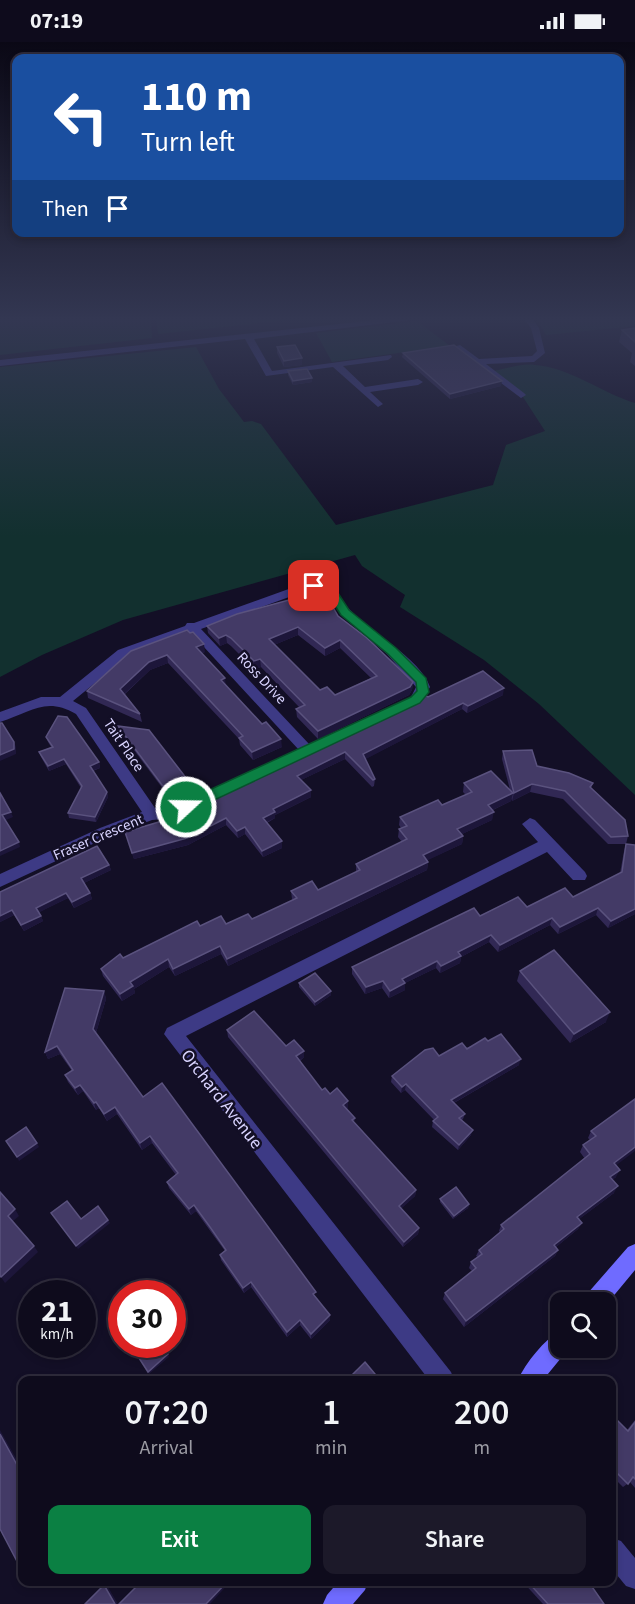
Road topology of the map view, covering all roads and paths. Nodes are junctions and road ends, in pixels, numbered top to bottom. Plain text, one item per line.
1 (363, 391) edge
2 (516, 391) edge
3 (521, 395) dead end
4 (378, 404) dead end
5 (191, 626) junction
6 (64, 701) junction
7 (0, 717) edge
8 (309, 752) junction
9 (152, 814) junction
10 (530, 824) dead end
11 (548, 844) junction
12 (579, 876) dead end
13 (0, 881) edge
14 (635, 1254) edge
15 (603, 1292) edge
16 (550, 1355) edge
17 (440, 1376) edge
18 (532, 1376) edge
19 (616, 1555) edge
20 (635, 1577) edge
21 (352, 1586) edge
22 (336, 1604) edge

1 - 4 street
2 - 3 street
5 - 6 street
5 - 8 street, Ross Drive
5 - 8 street, Fraser Crescent
6 - 7 street
6 - 9 street, Tait Place
8 - 9 street, Fraser Crescent
9 - 13 street, Fraser Crescent
10 - 11 street
11 - 12 street
11 - 17 street, Orchard Avenue
14 - 15 street
16 - 18 street
19 - 20 street
21 - 22 street

